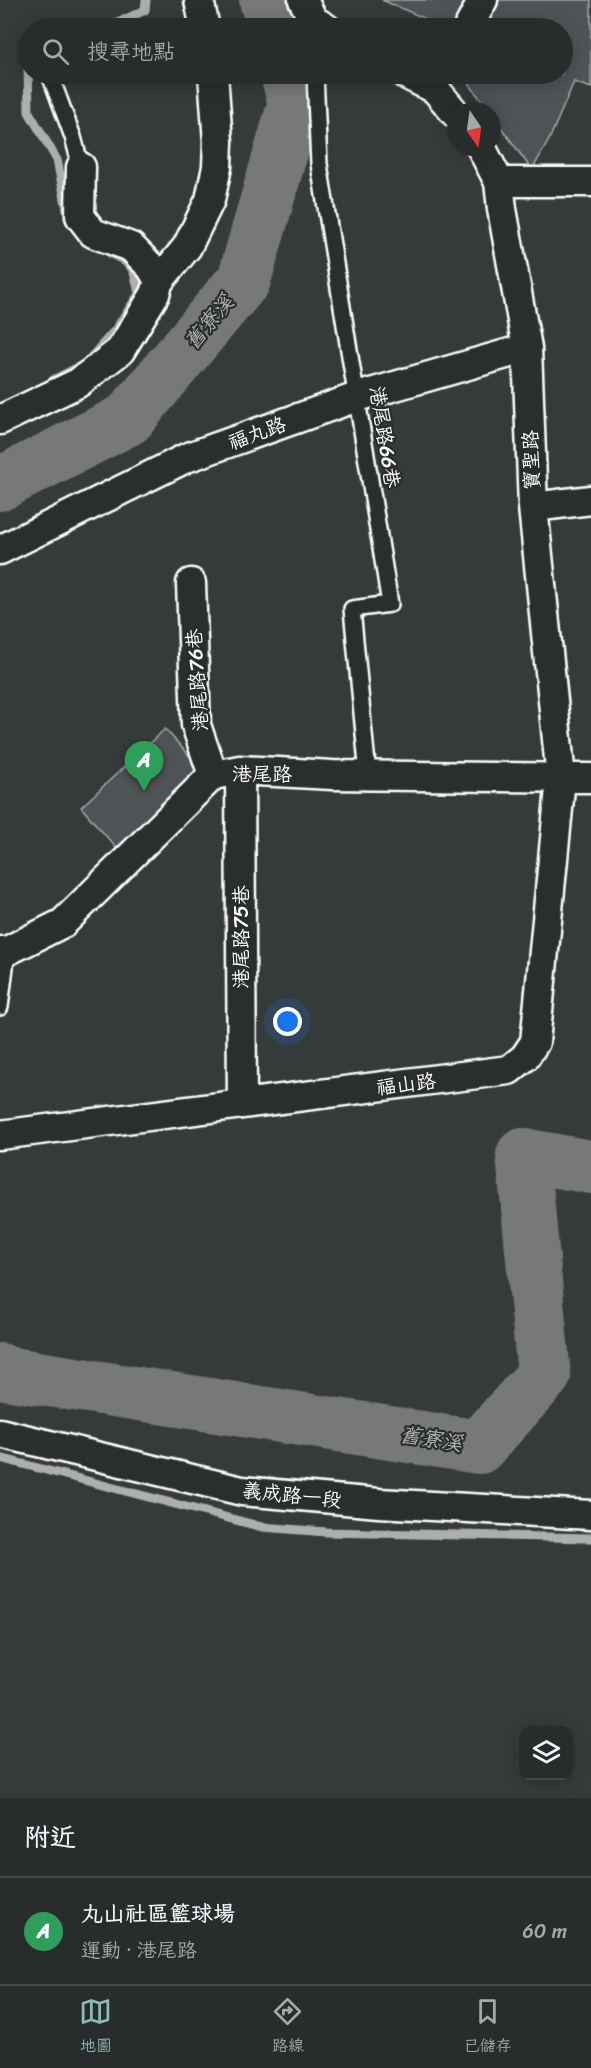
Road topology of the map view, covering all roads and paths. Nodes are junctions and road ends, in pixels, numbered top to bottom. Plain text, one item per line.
1 (199, 0) edge
2 (483, 0) edge
3 (202, 18) edge
4 (473, 18) edge
5 (53, 84) edge
6 (214, 84) edge
7 (315, 84) edge
8 (441, 84) edge
9 (450, 102) edge
10 (486, 156) edge
11 (81, 167) joint
12 (499, 182) junction
13 (591, 182) edge
14 (159, 281) junction
15 (527, 348) junction
16 (357, 397) junction
17 (0, 420) edge
18 (591, 500) edge
19 (533, 507) junction
20 (0, 550) edge
21 (191, 583) dead end
22 (227, 773) junction
23 (368, 776) junction
24 (561, 778) junction
25 (591, 778) edge
26 (3, 951) edge
27 (0, 1007) edge
28 (242, 1104) junction
29 (0, 1134) edge
30 (0, 1433) edge
31 (591, 1515) edge

1 - 3 street
2 - 4 street
5 - 11 lane
6 - 14 street
7 - 16 lane, 港尾路66巷
8 - 9 street
10 - 12 street, 寶聖路
11 - 14 street
12 - 13 street
12 - 15 street, 寶聖路
14 - 17 street
15 - 16 street, 福丸路
15 - 19 street, 寶聖路
16 - 20 street, 福丸路
16 - 23 lane, 港尾路66巷
18 - 19 street
19 - 24 street, 寶聖路
21 - 22 street, 港尾路76巷
22 - 23 street, 港尾路
22 - 26 street, 港尾路
22 - 28 street, 港尾路75巷
23 - 24 street, 港尾路
24 - 25 street, 港尾路
24 - 28 street, 福山路
26 - 27 lane
28 - 29 street, 福山路
30 - 31 street, 義成路一段

